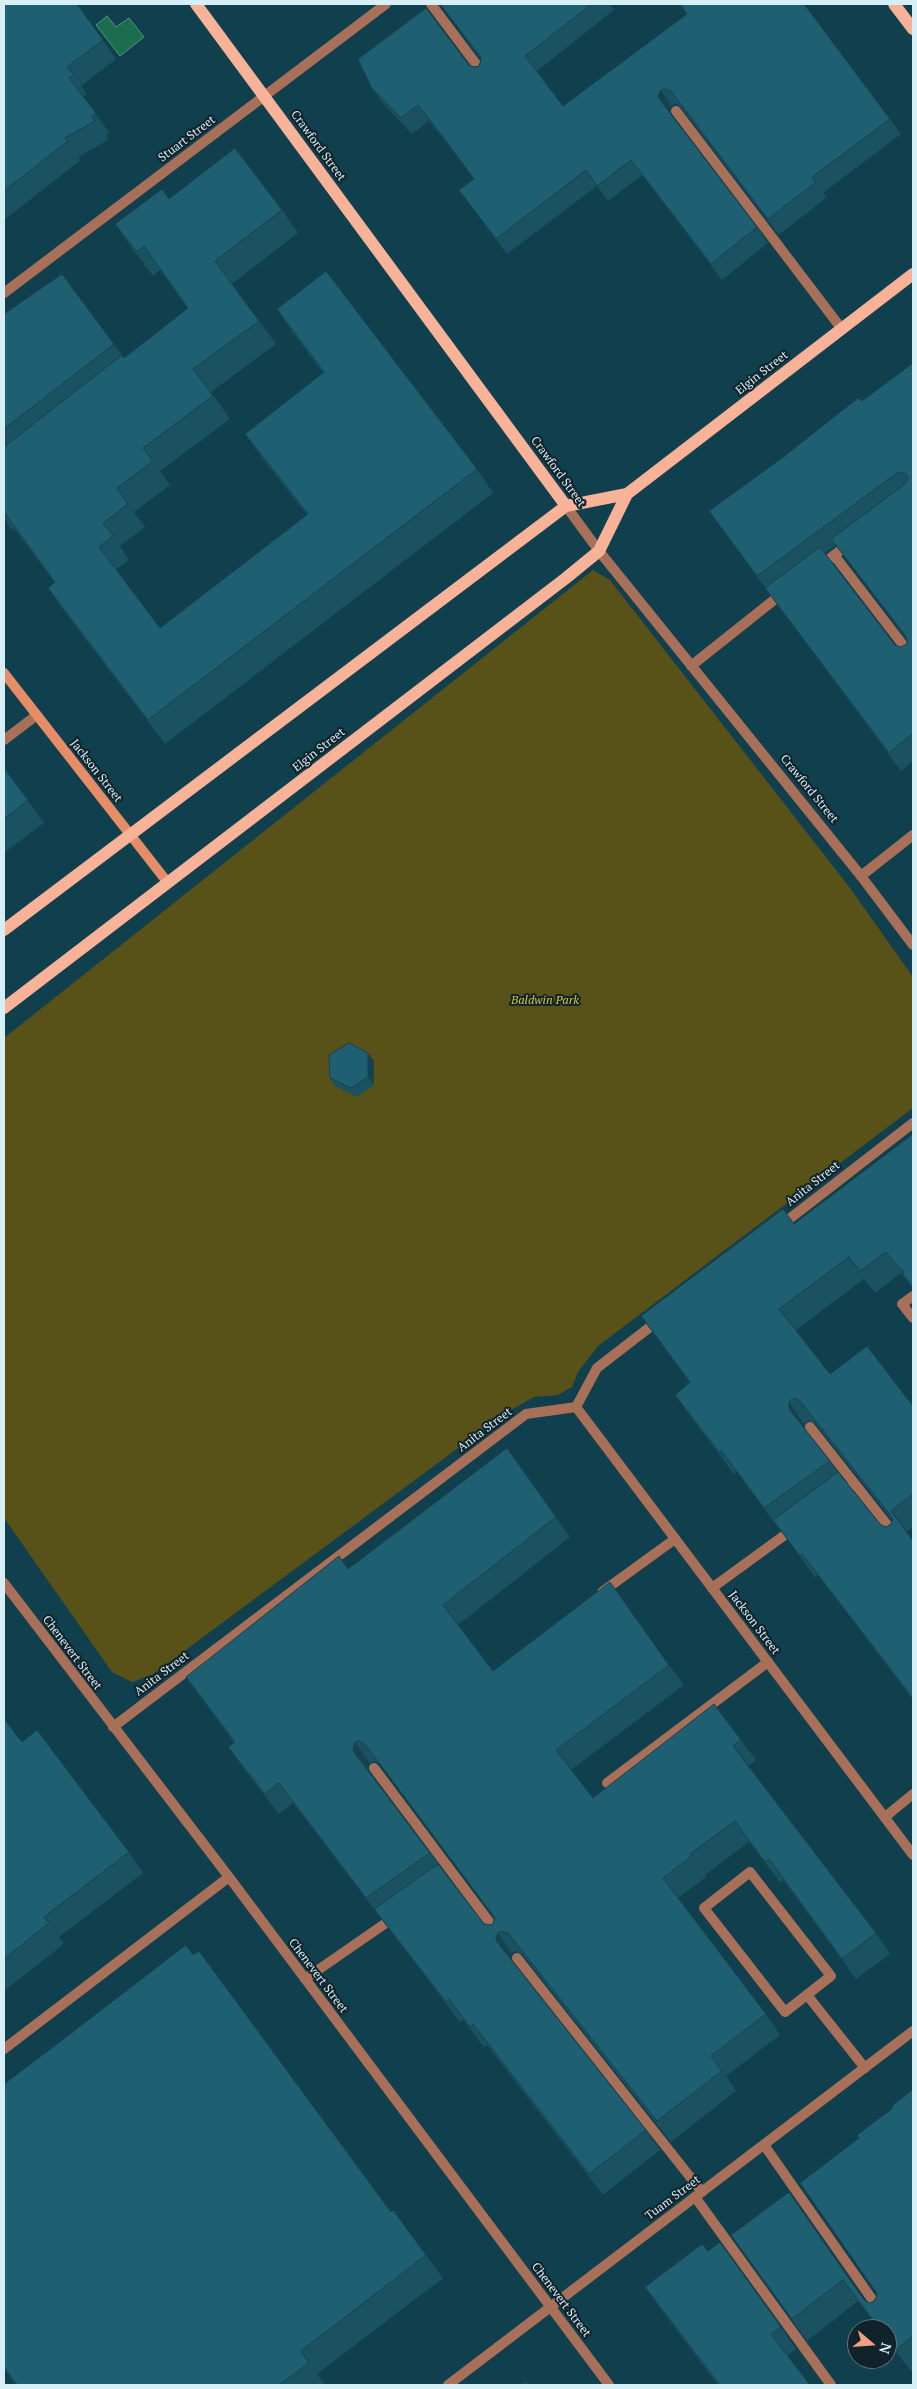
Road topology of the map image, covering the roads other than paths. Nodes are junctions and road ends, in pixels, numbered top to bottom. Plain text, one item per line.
1 (196, 4) edge
2 (386, 4) edge
3 (431, 4) edge
4 (894, 4) edge
5 (913, 30) edge
6 (485, 76) edge
7 (265, 96) junction
8 (676, 111) edge
9 (913, 274) edge
10 (4, 293) edge
11 (841, 328) junction
12 (628, 494) junction
13 (566, 506) junction
14 (858, 538) edge
15 (599, 551) junction
16 (834, 555) junction
17 (811, 572) edge
18 (796, 583) edge
19 (913, 658) edge
20 (691, 666) junction
21 (4, 673) edge
22 (37, 715) junction
23 (4, 740) edge
24 (130, 834) junction
25 (913, 835) edge
26 (861, 876) junction
27 (168, 884) junction
28 (4, 930) edge
29 (913, 946) edge
30 (4, 1008) edge
31 (913, 1123) edge
32 (769, 1235) edge
33 (913, 1296) edge
34 (670, 1311) edge
35 (913, 1318) edge
36 (576, 1407) junction
37 (810, 1427) edge
38 (855, 1484) junction
39 (831, 1501) edge
40 (799, 1524) edge
41 (675, 1538) junction
42 (901, 1542) edge
43 (4, 1583) edge
44 (712, 1588) junction
45 (590, 1601) edge
46 (768, 1662) junction
47 (113, 1727) junction
48 (374, 1768) edge
49 (607, 1783) dead end
50 (913, 1794) edge
51 (885, 1817) junction
52 (913, 1855) edge
53 (229, 1877) junction
54 (407, 1908) edge
55 (503, 1940) edge
56 (517, 1958) edge
57 (305, 1979) junction
58 (807, 1995) junction
59 (913, 2031) edge
60 (4, 2049) edge
61 (865, 2068) junction
62 (764, 2145) junction
63 (699, 2195) junction
64 (551, 2307) junction
65 (885, 2317) edge
66 (448, 2385) edge
67 (609, 2385) edge
68 (831, 2385) edge

1 - 7 main road, Crawford Street
2 - 7 street, Stuart Street
3 - 6 street
4 - 5 main road
7 - 10 street, Stuart Street
7 - 13 main road, Crawford Street
8 - 11 street
9 - 11 main road, Elgin Street
11 - 12 main road, Elgin Street
12 - 13 main road, Elgin Street
12 - 15 main road, Elgin Street
13 - 15 street, Crawford Street
13 - 24 main road, Elgin Street
14 - 16 street
15 - 20 street, Crawford Street
15 - 27 main road, Elgin Street
16 - 17 street
16 - 19 street
18 - 20 street
20 - 26 street, Crawford Street
21 - 22 main road, Jackson Street
22 - 23 street
22 - 24 main road, Jackson Street
24 - 27 main road, Jackson Street
24 - 28 main road, Elgin Street
25 - 26 street
26 - 29 street, Crawford Street
27 - 30 main road, Elgin Street
31 - 32 street, Anita Street
33 - 35 street
34 - 36 street
36 - 41 street, Jackson Street
36 - 47 street, Anita Street
37 - 38 street
38 - 39 street
38 - 42 street
40 - 44 street
41 - 44 street, Jackson Street
41 - 45 street
43 - 47 street, Chenevert Street
44 - 46 street, Jackson Street
46 - 49 street
46 - 51 street, Jackson Street
47 - 53 street, Chenevert Street
48 - 55 street
50 - 51 street
51 - 52 street, Jackson Street
53 - 57 street, Chenevert Street
53 - 60 street
54 - 57 street
56 - 63 street
57 - 64 street, Chenevert Street
58 - 58 street
58 - 61 street
59 - 61 street, Tuam Street
61 - 62 street, Tuam Street
62 - 63 street, Tuam Street
62 - 65 street
63 - 64 street, Tuam Street
63 - 68 street
64 - 66 street, Tuam Street
64 - 67 street, Chenevert Street

